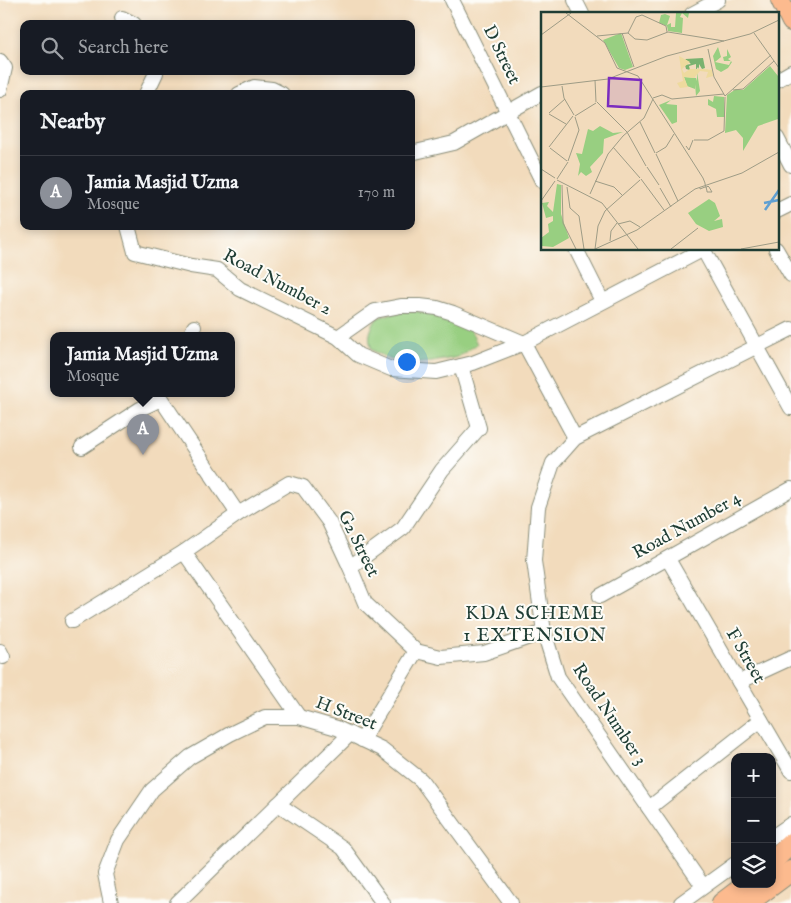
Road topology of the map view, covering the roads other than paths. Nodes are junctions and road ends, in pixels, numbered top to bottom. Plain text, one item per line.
1 (452, 0) edge
2 (575, 0) edge
3 (718, 0) edge
4 (780, 0) edge
5 (581, 12) edge
6 (696, 12) edge
7 (791, 22) edge
8 (0, 61) edge
9 (791, 72) edge
10 (155, 75) edge
11 (778, 79) edge
12 (0, 90) edge
13 (148, 90) edge
14 (248, 90) edge
15 (274, 90) edge
16 (541, 94) edge
17 (508, 112) junction
18 (778, 140) edge
19 (415, 152) edge
20 (791, 165) edge
21 (541, 179) edge
22 (791, 204) edge
23 (778, 210) edge
24 (129, 230) edge
25 (576, 250) edge
26 (701, 250) edge
27 (704, 250) edge
28 (777, 250) edge
29 (791, 275) edge
30 (602, 301) junction
31 (791, 328) edge
32 (338, 337) junction
33 (524, 343) junction
34 (757, 347) junction
35 (461, 366) junction
36 (160, 397) edge
37 (163, 397) edge
38 (791, 408) edge
39 (575, 438) junction
40 (82, 447) dead end
41 (791, 489) edge
42 (238, 514) junction
43 (184, 552) junction
44 (668, 558) junction
45 (350, 566) junction
46 (600, 596) dead end
47 (72, 620) dead end
48 (544, 632) junction
49 (416, 651) junction
50 (791, 658) edge
51 (739, 682) junction
52 (299, 717) junction
53 (761, 720) junction
54 (356, 737) junction
55 (791, 771) edge
56 (278, 804) junction
57 (650, 808) junction
58 (791, 824) edge
59 (776, 834) edge
60 (791, 843) edge
61 (791, 852) edge
62 (776, 858) edge
63 (776, 863) edge
64 (731, 867) edge
65 (791, 871) edge
66 (703, 886) junction
67 (742, 888) edge
68 (110, 903) edge
69 (177, 903) edge
70 (383, 903) edge
71 (512, 903) edge
72 (680, 903) edge
73 (722, 903) edge
74 (748, 903) edge

1 - 17 street, D Street
2 - 5 street
3 - 6 street
4 - 7 main road
8 - 12 street
9 - 11 street
10 - 13 street
14 - 15 street
16 - 17 street
17 - 19 street
17 - 21 street, D Street
18 - 20 street
22 - 23 street
24 - 32 street, Road Number 2
25 - 30 street
26 - 30 street, Road Number 2
27 - 34 street
28 - 29 street
30 - 33 street, Road Number 2
31 - 34 street, Road Number 3
32 - 33 street, Road Number 2
32 - 35 street, Road Number 2
33 - 35 street, Road Number 2
33 - 39 street
34 - 38 street
34 - 39 street, Road Number 3
35 - 45 street
36 - 40 street
37 - 42 street
39 - 48 street, Road Number 3
41 - 44 street, Road Number 4
42 - 43 street, G2 Street
42 - 45 street, G2 Street
43 - 47 street, G2 Street
43 - 52 street
44 - 46 street, Road Number 4
44 - 51 street, F Street
45 - 49 street, G2 Street
48 - 49 street, G2 Street
48 - 57 street, Road Number 3
49 - 54 street
50 - 51 street
51 - 53 street, F Street
52 - 54 street, H Street
52 - 68 street, H Street
53 - 55 street, F Street
53 - 57 street
54 - 56 street
54 - 71 street, H Street
56 - 69 street
56 - 70 street
57 - 66 street, Road Number 3
58 - 59 street
60 - 62 highway
61 - 63 highway
64 - 66 street
65 - 74 highway
66 - 72 street
67 - 73 highway

